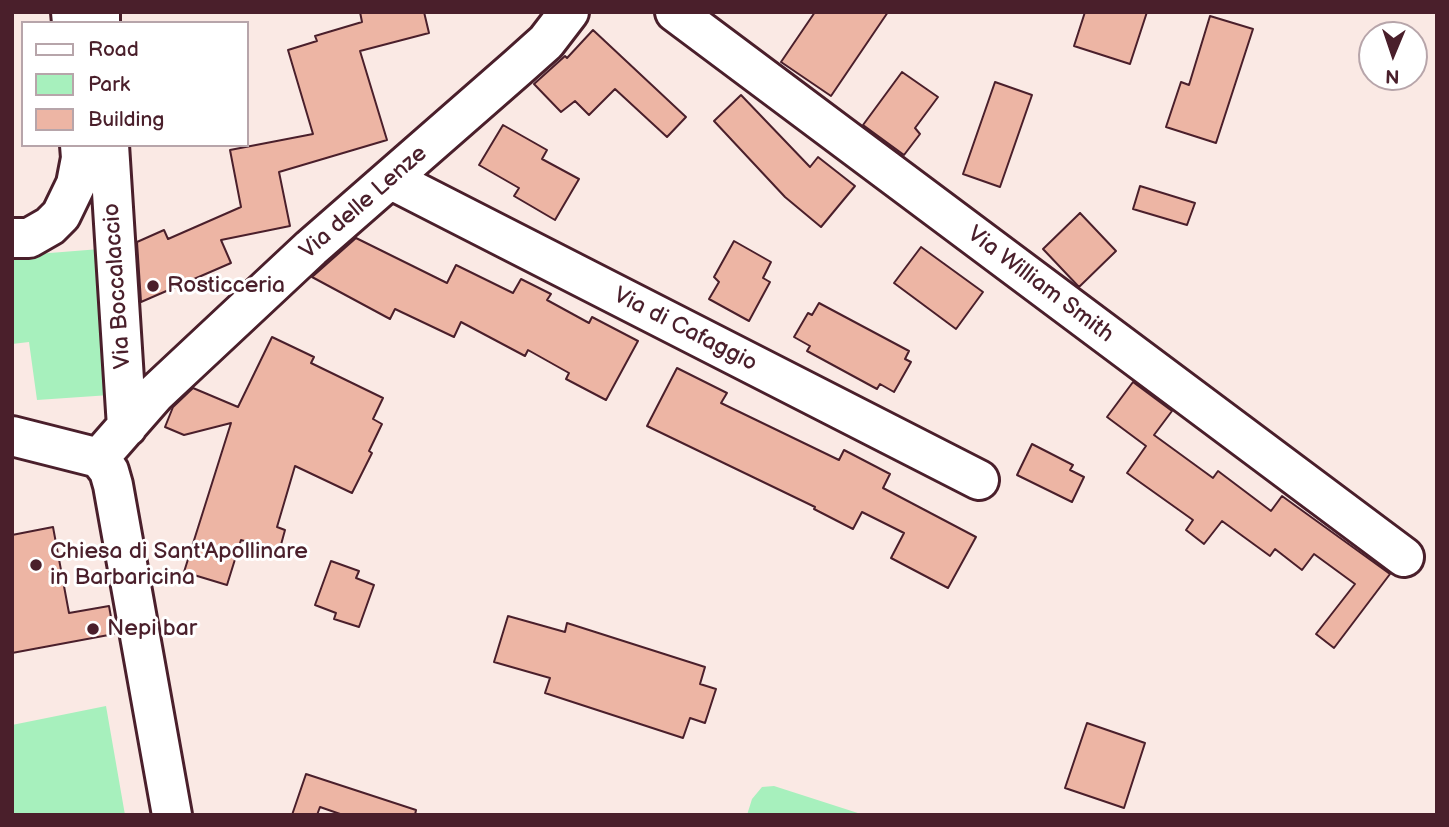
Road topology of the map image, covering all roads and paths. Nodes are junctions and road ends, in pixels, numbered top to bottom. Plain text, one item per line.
1 (569, 12) edge
2 (675, 12) edge
3 (80, 147) edge
4 (108, 147) edge
5 (390, 179) junction
6 (12, 238) edge
7 (127, 427) junction
8 (12, 436) edge
9 (99, 458) junction
10 (979, 480) dead end
11 (1404, 557) dead end
12 (172, 815) edge

1 - 5 street, Via delle Lenze
2 - 11 street, Via William Smith
3 - 6 street
4 - 7 street, Via Boccalaccio
5 - 7 street, Via delle Lenze
5 - 10 street, Via di Cafaggio
7 - 9 street, Via delle Lenze
8 - 9 street
9 - 12 street

